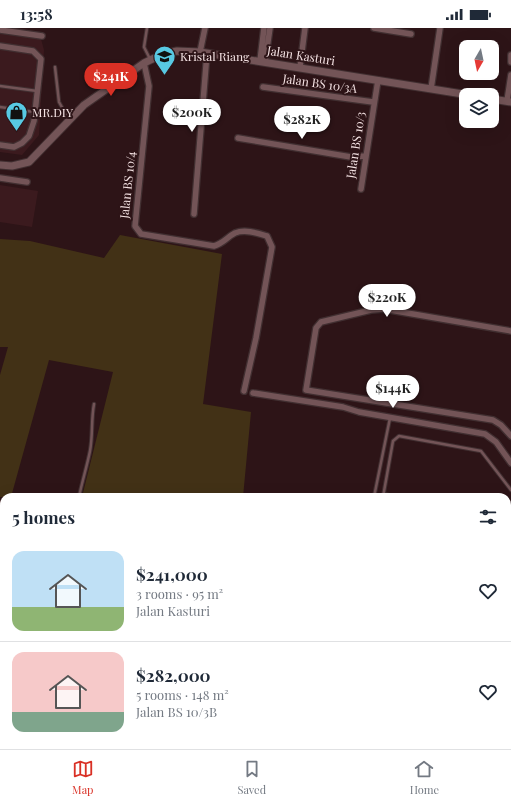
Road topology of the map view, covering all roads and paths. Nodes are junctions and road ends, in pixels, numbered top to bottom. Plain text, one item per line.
1 (146, 28) edge
2 (204, 28) edge
3 (264, 28) edge
4 (270, 28) edge
5 (305, 28) edge
6 (374, 28) edge
7 (440, 28) edge
8 (0, 30) edge
9 (411, 34) dead end
10 (42, 36) dead end
11 (0, 46) edge
12 (204, 52) junction
13 (511, 55) edge
14 (147, 61) junction
15 (262, 62) junction
16 (511, 62) edge
17 (55, 67) dead end
18 (300, 67) junction
19 (511, 75) edge
20 (378, 80) junction
21 (0, 86) edge
22 (263, 87) dead end
23 (431, 89) junction
24 (37, 91) junction
25 (459, 93) edge
26 (499, 100) edge
27 (509, 101) edge
28 (373, 102) junction
29 (0, 107) edge
30 (35, 112) junction
31 (69, 120) junction
32 (238, 138) dead end
33 (0, 145) edge
34 (365, 156) junction
35 (0, 165) edge
36 (0, 178) edge
37 (27, 182) dead end
38 (361, 189) dead end
39 (194, 214) dead end
40 (511, 331) edge
41 (244, 391) dead end
42 (253, 393) dead end
43 (94, 404) dead end
44 (390, 418) junction
45 (511, 436) edge
46 (511, 463) edge
47 (511, 490) edge
48 (79, 493) edge
49 (375, 493) edge
50 (384, 493) edge

1 - 14 lane
2 - 12 street
3 - 15 street
4 - 15 street
5 - 18 street
6 - 9 street
7 - 23 street
8 - 10 street
11 - 24 street
12 - 14 street, Jalan Kasturi
12 - 15 street, Jalan Kasturi
12 - 39 street
13 - 16 street
14 - 31 street, Jalan Kasturi
14 - 41 street, Jalan BS 10/4
15 - 18 street, Jalan Kasturi
17 - 31 lane
18 - 20 street, Jalan Kasturi
19 - 27 street
20 - 23 street, Jalan Kasturi
20 - 28 street, Jalan BS 10/3
21 - 24 lane
22 - 28 street, Jalan BS 10/3A
23 - 25 street, Jalan Kasturi
24 - 30 street
26 - 27 street
28 - 34 street, Jalan BS 10/3
29 - 30 lane
30 - 33 street
31 - 35 street, Jalan Kasturi
32 - 34 street
34 - 38 street, Jalan BS 10/3
36 - 37 street
40 - 45 street
42 - 44 street
43 - 48 lane
44 - 46 street
44 - 49 lane
47 - 50 lane

